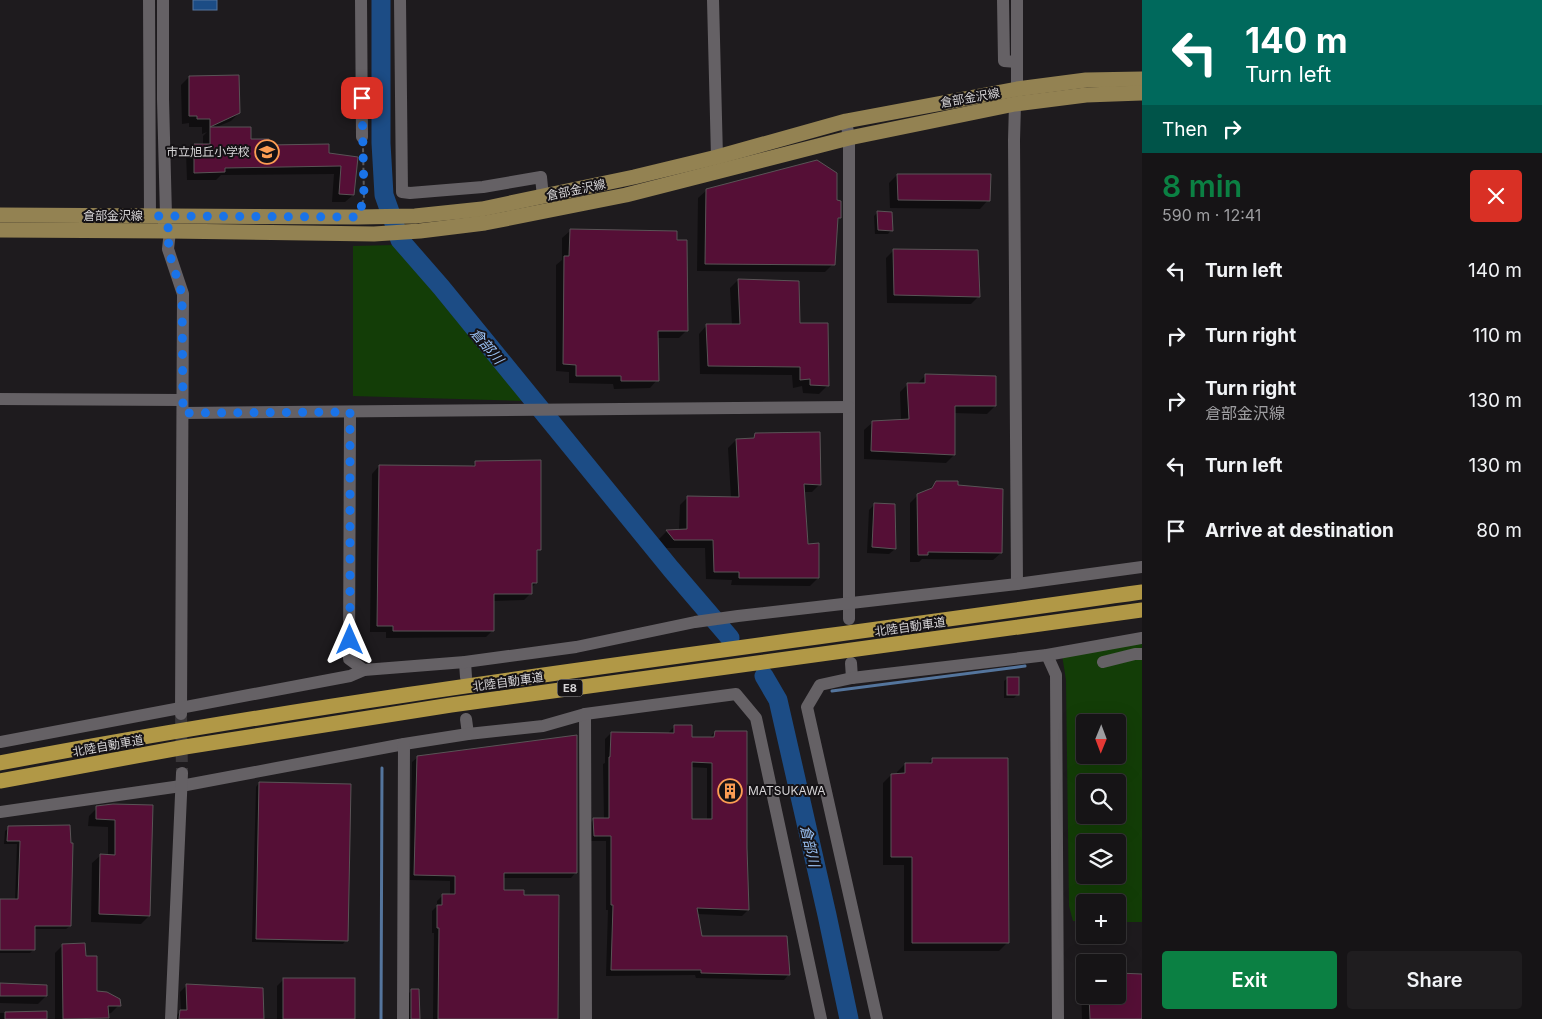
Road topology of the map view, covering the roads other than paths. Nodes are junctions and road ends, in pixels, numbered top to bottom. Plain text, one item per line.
1 (149, 0) edge
2 (163, 0) edge
3 (361, 0) edge
4 (400, 0) edge
5 (713, 0) edge
6 (1003, 0) edge
7 (1017, 0) edge
8 (1017, 62) junction
9 (1142, 79) edge
10 (1142, 93) edge
11 (1016, 96) junction
12 (846, 121) junction
13 (362, 137) road end
14 (849, 138) junction
15 (717, 157) junction
16 (543, 197) junction
17 (0, 215) edge
18 (161, 219) junction
19 (0, 230) edge
20 (0, 399) edge
21 (182, 400) junction
22 (849, 406) junction
23 (350, 412) junction
24 (183, 413) junction
25 (1142, 567) edge
26 (1017, 584) junction
27 (1142, 592) edge
28 (849, 603) junction
29 (1142, 610) edge
30 (849, 619) dead end
31 (1142, 638) edge
32 (1142, 654) edge
33 (1048, 655) junction
34 (465, 662) junction
35 (1103, 662) dead end
36 (851, 663) dead end
37 (364, 670) junction
38 (466, 677) dead end
39 (852, 678) junction
40 (181, 711) junction
41 (585, 714) junction
42 (466, 719) dead end
43 (468, 734) junction
44 (0, 742) edge
45 (404, 744) junction
46 (0, 763) edge
47 (182, 779) junction
48 (0, 781) edge
49 (0, 812) edge
50 (171, 1019) edge
51 (403, 1019) edge
52 (586, 1019) edge
53 (821, 1019) edge
54 (877, 1019) edge
55 (1058, 1019) edge

1 - 18 street
2 - 18 street
3 - 13 street
4 - 16 street
5 - 15 street
6 - 8 street
7 - 8 street
8 - 11 street
9 - 11 main road, 倉部金沢線
10 - 11 main road, 倉部金沢線
11 - 12 main road, 倉部金沢線
11 - 14 main road, 倉部金沢線
11 - 26 street
12 - 14 street
12 - 15 main road, 倉部金沢線
14 - 18 main road, 倉部金沢線
14 - 22 street
15 - 16 main road, 倉部金沢線
16 - 18 main road, 倉部金沢線
17 - 18 main road, 倉部金沢線
18 - 19 main road, 倉部金沢線
18 - 21 street
20 - 21 street
21 - 24 street
22 - 23 street
22 - 28 street
23 - 24 street
23 - 37 street
24 - 40 street
25 - 26 street
26 - 28 street
27 - 46 highway, 北陸自動車道 / E8
28 - 30 street
28 - 34 street
29 - 48 highway, 北陸自動車道 / E8
31 - 33 street
32 - 35 street
33 - 39 street
33 - 55 street
34 - 37 street
34 - 38 street
36 - 39 street
37 - 40 street
39 - 54 street
40 - 44 street
41 - 43 street
41 - 52 street
41 - 53 street
42 - 43 street
43 - 45 street
45 - 47 street
45 - 51 street
47 - 49 street
47 - 50 street

